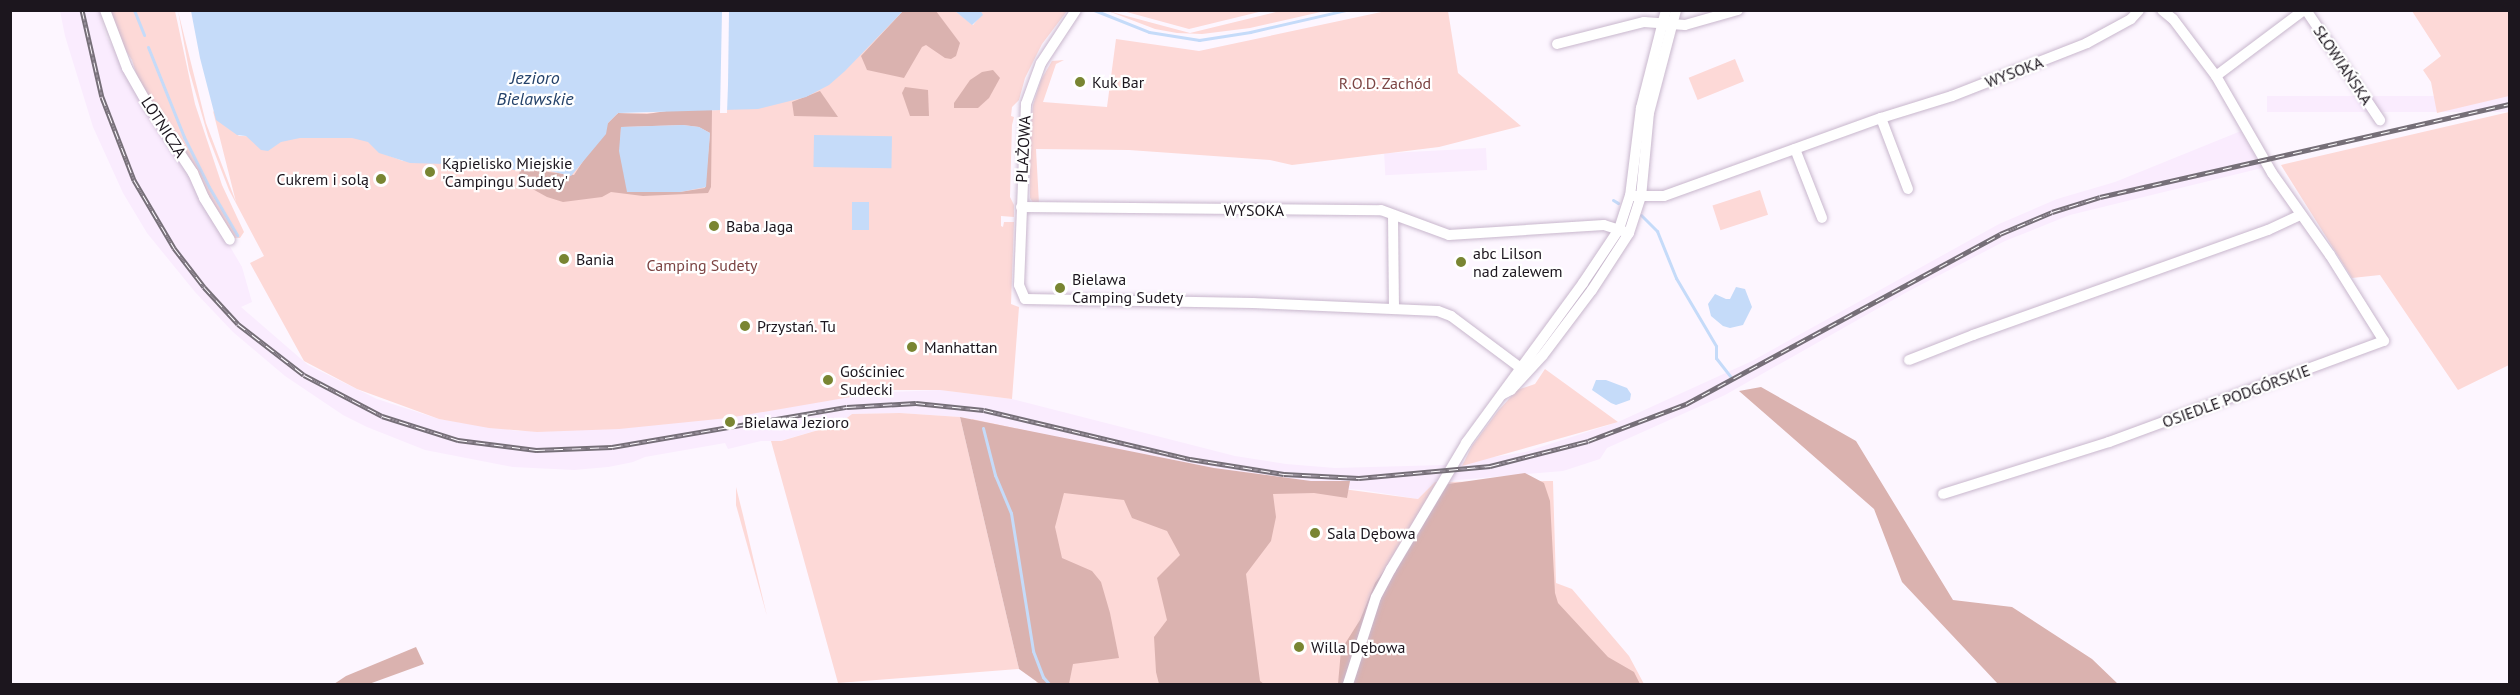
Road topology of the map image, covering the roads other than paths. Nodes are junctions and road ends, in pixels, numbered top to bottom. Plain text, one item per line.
1 (105, 10) edge
2 (1076, 10) edge
3 (1666, 10) edge
4 (1676, 10) edge
5 (1738, 10) edge
6 (2139, 10) edge
7 (2162, 10) edge
8 (2305, 10) edge
9 (1667, 24) junction
10 (1557, 44) dead end
11 (2216, 76) junction
12 (1881, 118) junction
13 (2380, 120) dead end
14 (1795, 149) junction
15 (1908, 189) dead end
16 (1636, 197) junction
17 (1021, 207) junction
18 (1393, 215) junction
19 (2300, 215) junction
20 (1822, 218) dead end
21 (1624, 231) junction
22 (230, 240) dead end
23 (1395, 308) junction
24 (1909, 360) dead end
25 (1523, 369) junction
26 (1943, 494) dead end
27 (1348, 684) edge

1 - 22 street, LOTNICZA
2 - 17 street, PLAŻOWA
3 - 9 street
4 - 9 street
5 - 9 street
6 - 12 street, WYSOKA
7 - 11 street
8 - 11 street, SŁOWIAŃSKA
8 - 13 street, SŁOWIAŃSKA
9 - 10 street
9 - 16 street
11 - 19 street, OSIEDLE PODGÓRSKIE
12 - 14 street, WYSOKA
12 - 15 street
14 - 16 street, WYSOKA
14 - 20 street
16 - 21 street
17 - 18 street, WYSOKA
17 - 23 street, PLAŻOWA
18 - 21 street, WYSOKA
18 - 23 street
19 - 24 street
19 - 26 street, OSIEDLE PODGÓRSKIE
21 - 25 street
23 - 25 street
25 - 27 street

